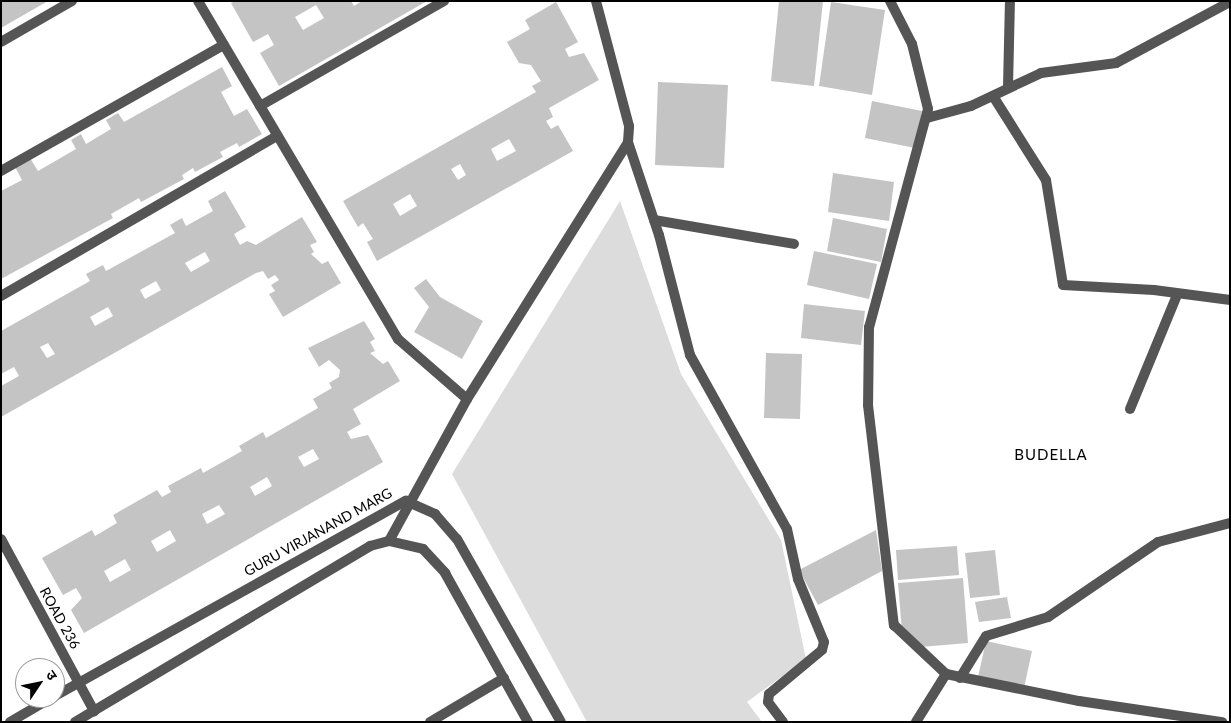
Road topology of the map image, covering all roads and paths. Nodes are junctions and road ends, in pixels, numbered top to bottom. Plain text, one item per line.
1 (72, 1) edge
2 (444, 1) edge
3 (596, 1) edge
4 (890, 1) edge
5 (1010, 1) edge
6 (201, 2) edge
7 (1230, 2) edge
8 (1, 42) edge
9 (224, 45) junction
10 (1008, 87) junction
11 (993, 96) junction
12 (260, 106) junction
13 (927, 118) junction
14 (277, 136) junction
15 (628, 142) junction
16 (1, 171) edge
17 (654, 220) junction
18 (794, 244) dead end
19 (1178, 295) junction
20 (1, 296) edge
21 (1230, 300) edge
22 (467, 399) junction
23 (1130, 409) dead end
24 (413, 502) junction
25 (1230, 523) edge
26 (1, 539) edge
27 (389, 541) junction
28 (946, 674) junction
29 (504, 678) junction
30 (960, 678) junction
31 (79, 682) junction
32 (65, 690) edge
33 (34, 708) edge
34 (94, 711) junction
35 (1199, 720) edge
36 (10, 722) edge
37 (75, 722) edge
38 (430, 722) edge
39 (528, 722) edge
40 (562, 722) edge
41 (783, 722) edge
42 (916, 722) edge
43 (1222, 722) edge

1 - 8 street
2 - 12 street
3 - 15 street
4 - 13 street
5 - 10 street
6 - 9 street
7 - 10 street
9 - 12 street
9 - 16 street
10 - 11 street
11 - 13 street
11 - 19 street
12 - 14 street
13 - 28 street
14 - 20 street
14 - 22 street
15 - 17 street
15 - 22 street
17 - 18 street
17 - 41 street
19 - 21 street
19 - 23 street
22 - 24 street
24 - 27 street
24 - 31 street, GURU VIRJANAND MARG
24 - 40 street, GURU VIRJANAND MARG
25 - 30 street
26 - 31 street, ROAD 236
27 - 29 street
27 - 34 street
28 - 30 street
28 - 42 street
29 - 38 street
29 - 39 street
30 - 35 street
31 - 32 street, GURU VIRJANAND MARG
31 - 34 street, ROAD 236
33 - 36 street
34 - 37 street
35 - 43 street

